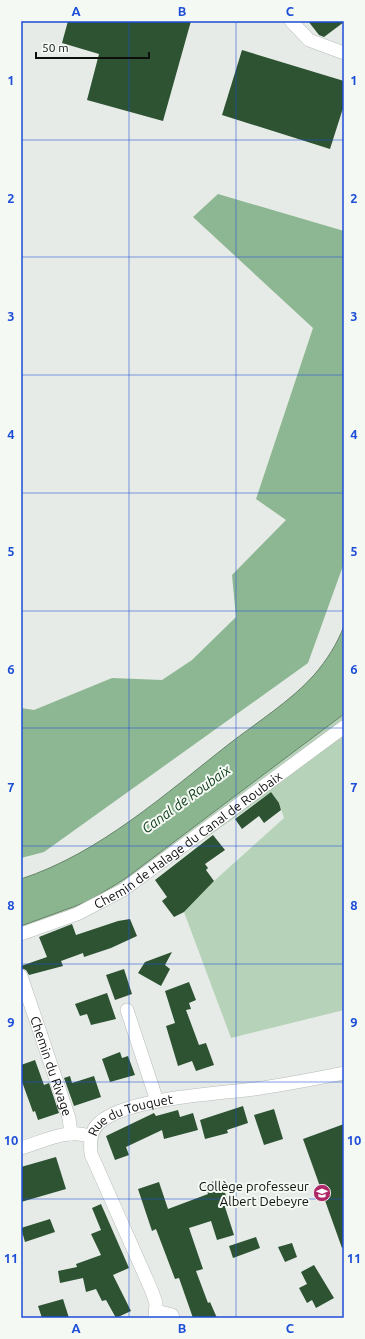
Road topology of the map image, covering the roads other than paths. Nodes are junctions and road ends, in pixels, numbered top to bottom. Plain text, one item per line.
1 (292, 21) edge
2 (344, 53) edge
3 (344, 726) edge
4 (21, 934) edge
5 (21, 976) edge
6 (127, 1010) dead end
7 (344, 1073) edge
8 (157, 1101) junction
9 (71, 1134) junction
10 (91, 1136) junction
11 (21, 1148) edge
12 (156, 1314) edge
13 (173, 1318) edge

1 - 2 street
3 - 4 street, Chemin de Halage du Canal de Roubaix
5 - 9 street, Chemin du Rivage
6 - 8 street
7 - 8 street, Rue du Touquet
8 - 10 street, Rue du Touquet
9 - 10 street
9 - 11 street
10 - 12 street, Rue du Touquet
12 - 13 street

